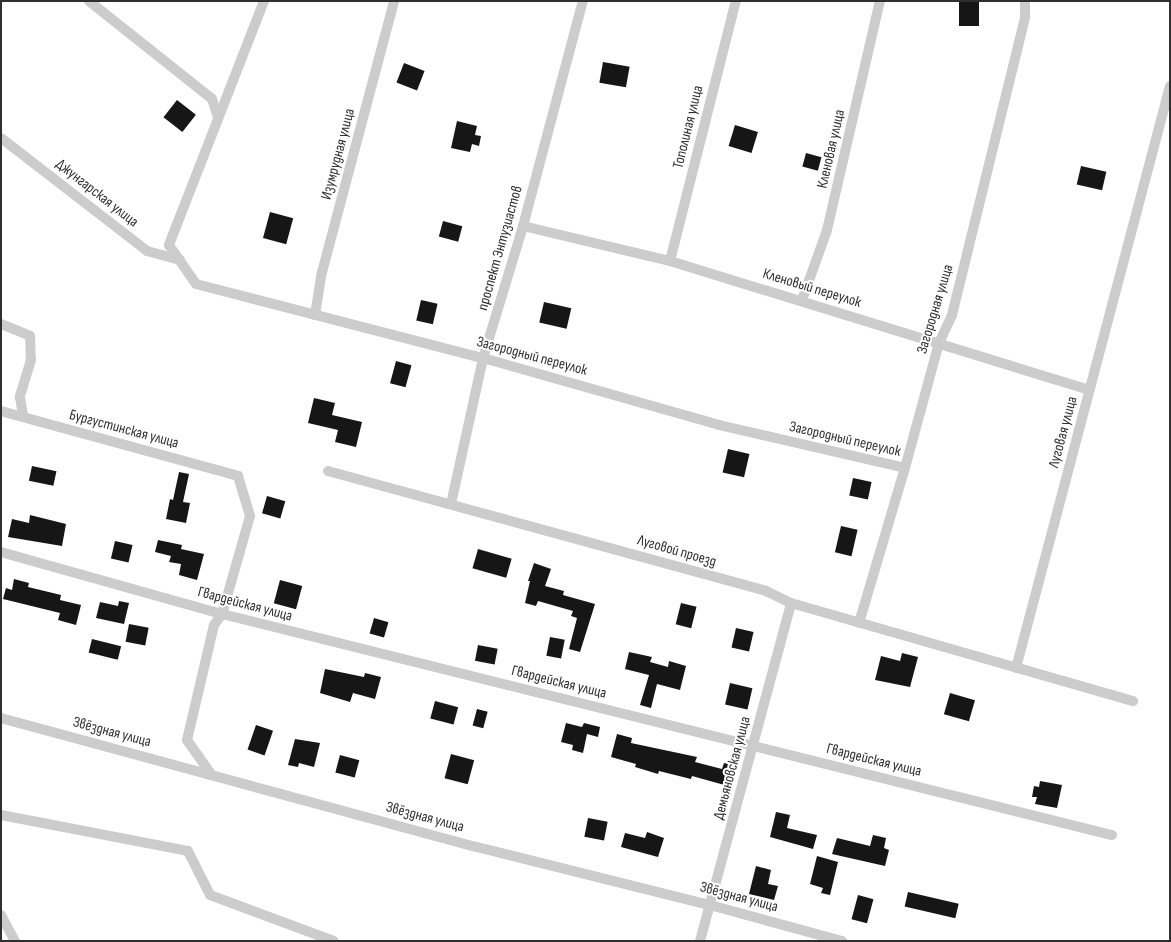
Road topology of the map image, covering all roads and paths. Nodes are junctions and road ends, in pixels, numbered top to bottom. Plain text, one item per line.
1 (89, 1) edge
2 (264, 1) edge
3 (394, 1) edge
4 (583, 1) edge
5 (736, 1) edge
6 (880, 1) edge
7 (1025, 1) edge
8 (1170, 86) edge
9 (218, 118) junction
10 (1, 138) edge
11 (523, 226) junction
12 (180, 260) junction
13 (670, 261) junction
14 (802, 300) junction
15 (315, 314) junction
16 (1, 324) edge
17 (939, 343) junction
18 (483, 358) junction
19 (1090, 390) junction
20 (1, 411) edge
21 (23, 417) junction
22 (905, 468) junction
23 (328, 471) dead end
24 (451, 504) junction
25 (1, 552) edge
26 (791, 603) junction
27 (222, 614) junction
28 (859, 623) junction
29 (1016, 668) junction
30 (1133, 701) dead end
31 (1, 718) edge
32 (754, 745) junction
33 (211, 774) junction
34 (1, 815) edge
35 (1112, 835) dead end
36 (710, 904) junction
37 (1, 915) edge
38 (15, 941) edge
39 (334, 941) edge
40 (700, 941) edge
41 (842, 941) edge

1 - 9 street
2 - 9 street
3 - 15 street, Изумрудная улица
4 - 11 street, проспект Энтузиастов
5 - 13 street, Тополиная улица
6 - 14 street, Кленовая улица
7 - 17 street, Загородная улица
8 - 19 street, Луговая улица
9 - 12 street, Загородный переулок
10 - 12 street, Джунгарская улица
11 - 13 street, Кленовый переулок
11 - 18 street, проспект Энтузиастов
12 - 15 street, Загородный переулок
13 - 14 street, Кленовый переулок
14 - 17 street, Кленовый переулок
15 - 18 street, Загородный переулок
16 - 21 street
17 - 19 street, Кленовый переулок
17 - 22 street, Загородная улица
18 - 22 street, Загородный переулок
18 - 24 street, проспект Энтузиастов
19 - 29 street, Луговая улица
20 - 21 street, Бургустинская улица
21 - 27 street, Бургустинская улица
22 - 28 street, Загородная улица
23 - 24 street, Луговой проезд
24 - 26 street, Луговой проезд
25 - 27 street, Гвардейская улица
26 - 28 street, Луговой проезд
26 - 32 street, Демьяновская улица
27 - 32 street, Гвардейская улица
27 - 33 street
28 - 29 street, Луговой проезд
29 - 30 street
31 - 33 street, Звёздная улица
32 - 35 street, Гвардейская улица
32 - 36 street, Демьяновская улица
33 - 36 street, Звёздная улица
34 - 39 street
36 - 40 street, Демьяновская улица
36 - 41 street, Звёздная улица
37 - 38 street

